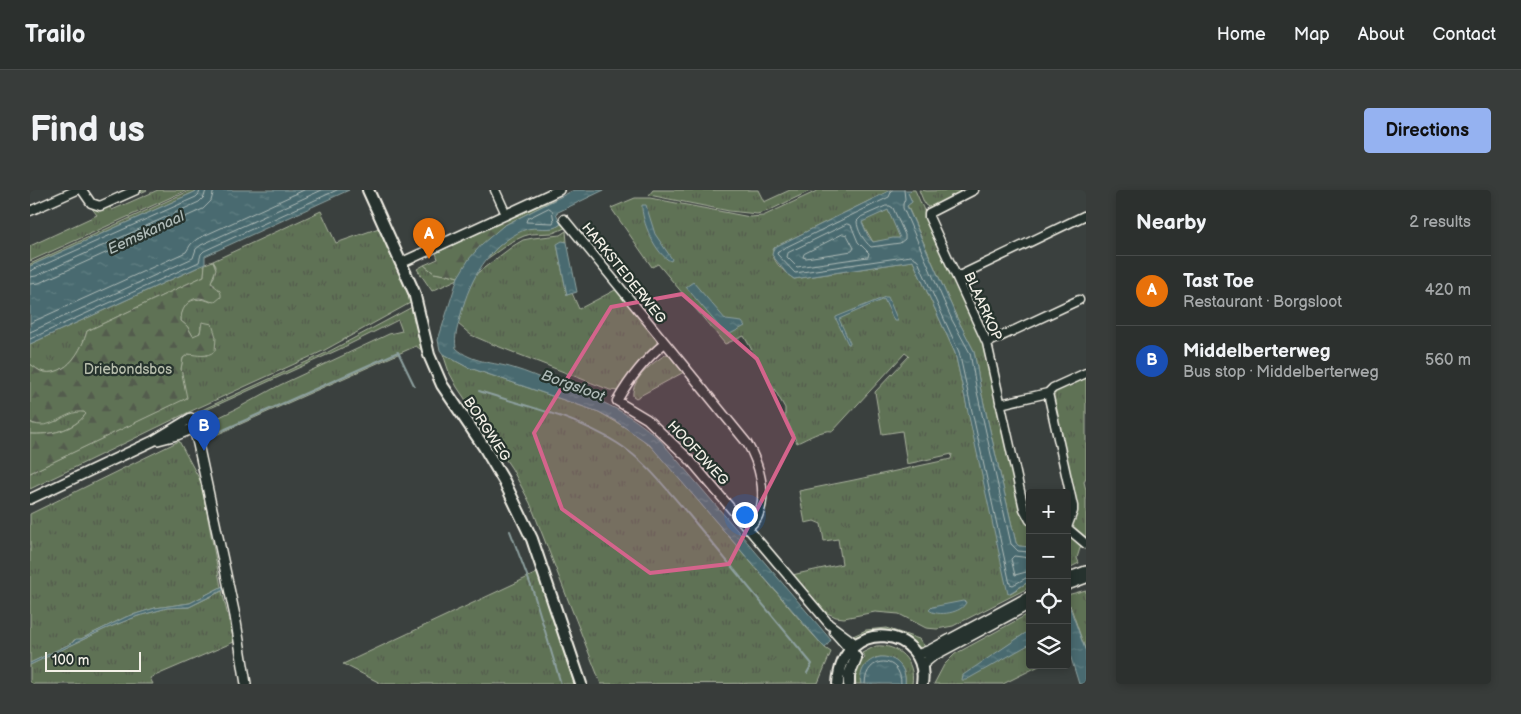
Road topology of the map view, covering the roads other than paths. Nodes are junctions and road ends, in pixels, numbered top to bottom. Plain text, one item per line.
1 (77, 190) edge
2 (82, 190) edge
3 (136, 190) edge
4 (368, 190) edge
5 (495, 190) edge
6 (558, 190) edge
7 (974, 190) edge
8 (64, 192) edge
9 (30, 211) edge
10 (506, 214) junction
11 (1086, 215) edge
12 (564, 219) dead end
13 (401, 263) junction
14 (957, 277) junction
15 (1079, 300) dead end
16 (665, 342) junction
17 (987, 343) junction
18 (1086, 373) edge
19 (1048, 393) junction
20 (618, 401) joint
21 (1000, 404) junction
22 (194, 428) junction
23 (153, 441) junction
24 (1069, 489) edge
25 (1071, 497) edge
26 (30, 499) edge
27 (1026, 513) edge
28 (1071, 516) edge
29 (748, 528) junction
30 (1071, 531) edge
31 (1086, 544) edge
32 (1086, 571) edge
33 (1071, 577) edge
34 (1086, 578) edge
35 (1071, 584) edge
36 (1026, 598) edge
37 (1026, 606) edge
38 (853, 649) junction
39 (914, 656) junction
40 (921, 666) junction
41 (246, 684) edge
42 (581, 684) edge
43 (838, 684) edge
44 (843, 684) edge
45 (849, 684) edge
46 (917, 684) edge
47 (922, 684) edge

1 - 8 street
2 - 3 street
4 - 13 main road, BORGWEG
5 - 10 street
6 - 10 street
7 - 14 street, BLAARKOP
8 - 9 street
10 - 13 street
11 - 14 street
12 - 16 street, HARKSTEDERWEG
13 - 42 main road, BORGWEG
14 - 17 street, BLAARKOP
15 - 17 street
16 - 20 street, HARKSTEDERWEG
16 - 29 street, HARKSTEDERWEG
17 - 21 street, BLAARKOP
18 - 19 street
19 - 21 street
19 - 24 street
20 - 29 street, HOOFDWEG
21 - 27 street, BLAARKOP
22 - 23 street
22 - 23 street
22 - 41 street
23 - 26 street
25 - 28 street
29 - 38 street, HOOFDWEG
30 - 31 street
32 - 33 street
34 - 35 street
36 - 39 street
37 - 40 street
38 - 39 main road
38 - 43 main road
38 - 44 main road
38 - 45 main road
39 - 40 main road
39 - 46 main road
40 - 47 main road

